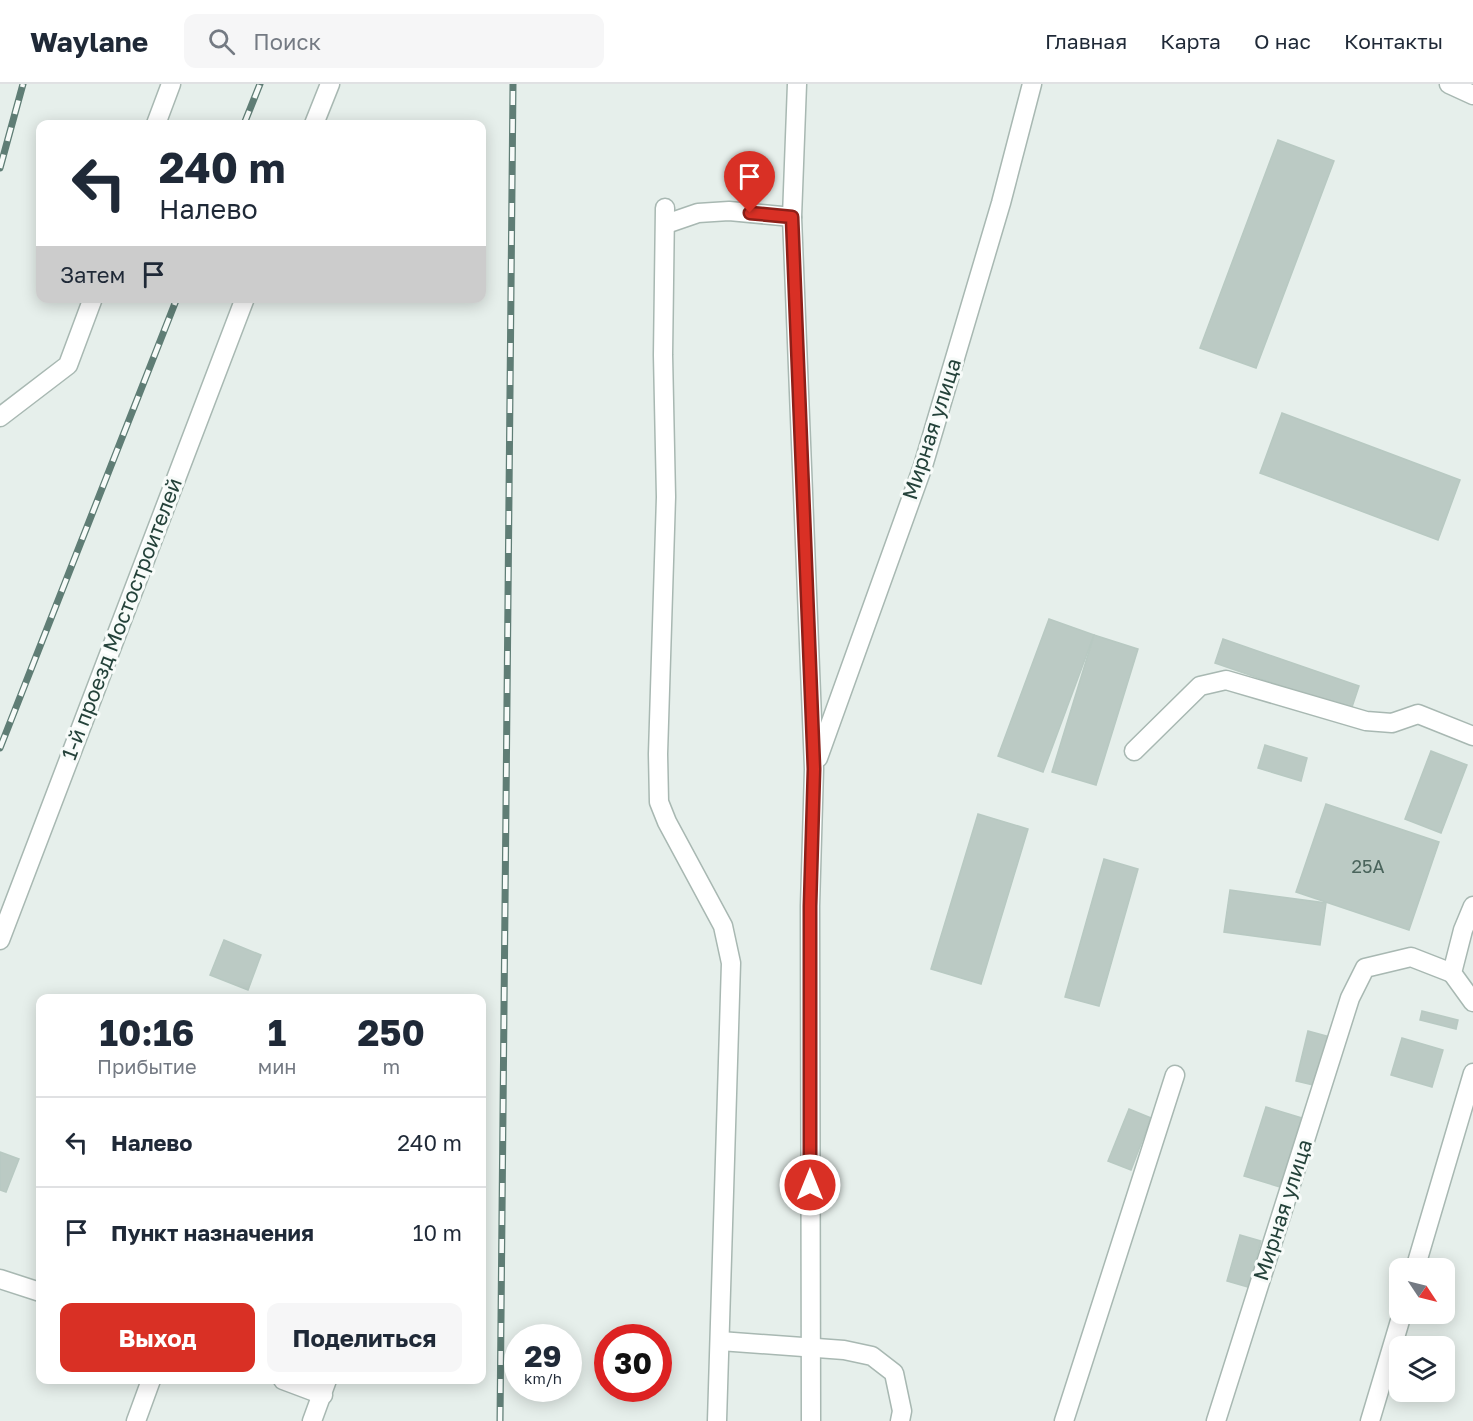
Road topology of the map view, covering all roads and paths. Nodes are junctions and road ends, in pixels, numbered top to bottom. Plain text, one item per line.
1 (171, 84) edge
2 (330, 84) edge
3 (797, 84) edge
4 (1032, 84) edge
5 (1449, 84) edge
6 (1473, 95) edge
7 (158, 120) edge
8 (316, 120) edge
9 (792, 217) junction
10 (91, 303) edge
11 (243, 303) edge
12 (0, 417) edge
13 (1473, 736) edge
14 (1134, 751) dead end
15 (814, 769) junction
16 (1473, 906) edge
17 (0, 940) edge
18 (1452, 973) junction
19 (1473, 1002) edge
20 (1473, 1073) edge
21 (1175, 1075) dead end
22 (1418, 1258) edge
23 (0, 1279) edge
24 (36, 1291) edge
25 (1399, 1324) edge
26 (720, 1341) junction
27 (810, 1348) junction
28 (150, 1384) edge
29 (307, 1384) edge
30 (325, 1387) edge
31 (136, 1421) edge
32 (312, 1421) edge
33 (717, 1421) edge
34 (811, 1421) edge
35 (900, 1421) edge
36 (1064, 1421) edge
37 (1216, 1421) edge
38 (1370, 1421) edge

1 - 7 street
2 - 8 street
3 - 9 street
4 - 15 street, Мирная улица
5 - 6 street
9 - 15 street
9 - 26 street
10 - 12 street
11 - 17 street, 1-й проезд Мостостроителей
13 - 14 street
15 - 27 street
16 - 18 street
18 - 19 street
18 - 37 street, Мирная улица
20 - 22 street
21 - 36 street
23 - 24 street
25 - 38 street
26 - 27 street
26 - 33 street
27 - 34 street
27 - 35 street
28 - 31 street
29 - 30 street
30 - 32 street

